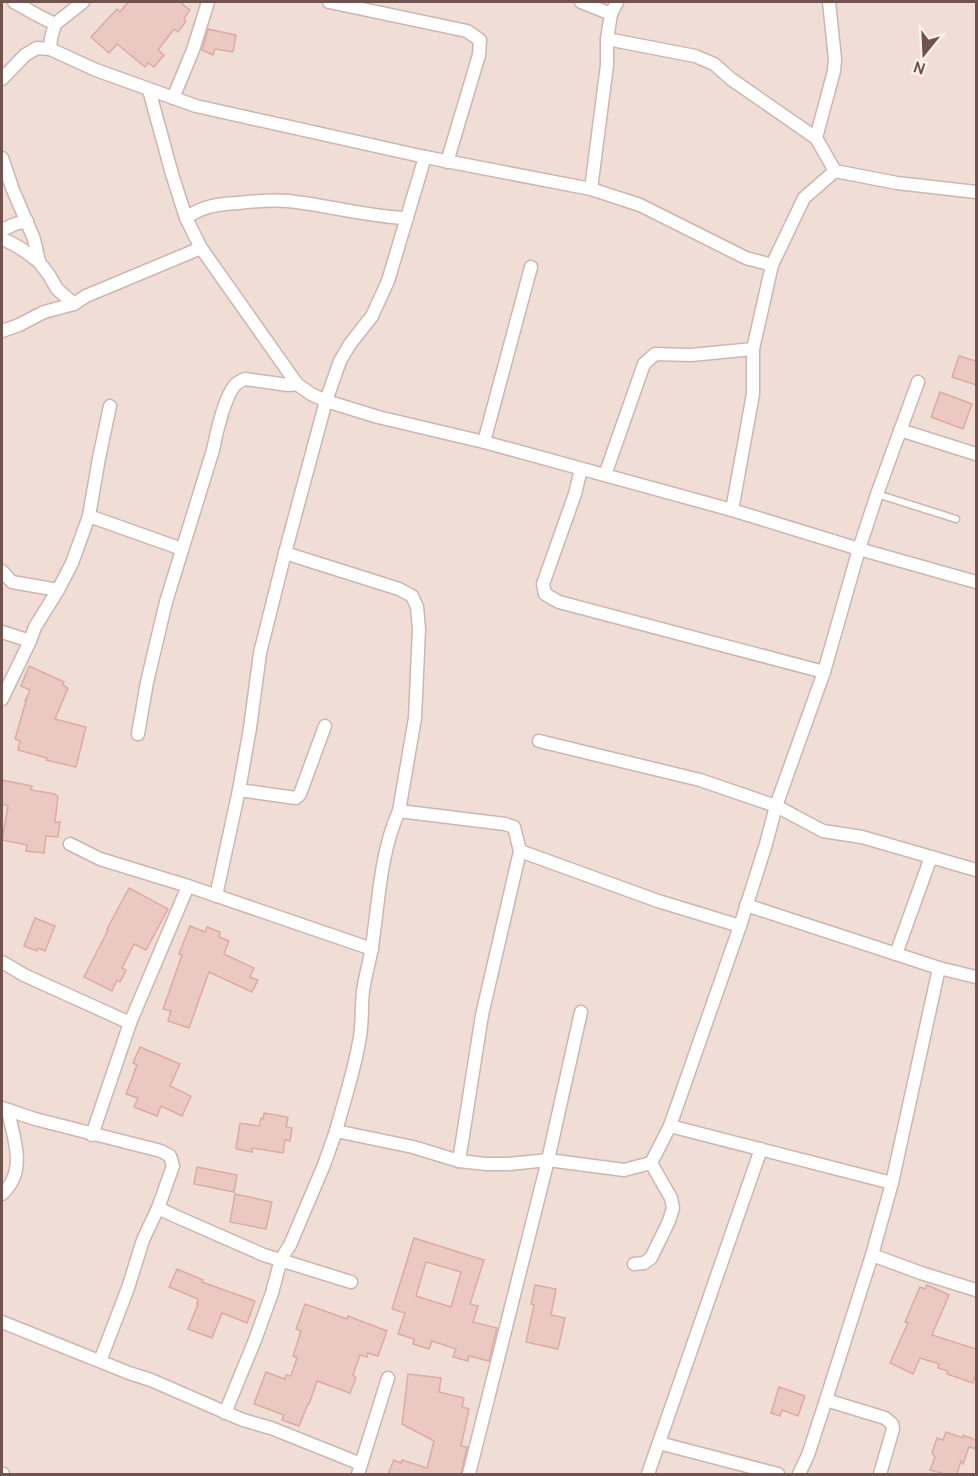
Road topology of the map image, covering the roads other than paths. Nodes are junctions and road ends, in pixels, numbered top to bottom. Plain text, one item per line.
1 (14, 2) edge
2 (83, 2) edge
3 (208, 2) edge
4 (329, 2) edge
5 (581, 2) edge
6 (617, 2) edge
7 (829, 2) edge
8 (610, 14) junction
9 (56, 24) junction
10 (607, 39) junction
11 (50, 49) junction
12 (2, 78) edge
13 (149, 90) junction
14 (173, 98) junction
15 (816, 138) junction
16 (2, 158) edge
17 (425, 158) junction
18 (447, 162) junction
19 (835, 171) junction
20 (591, 189) junction
21 (976, 192) edge
22 (186, 218) junction
23 (407, 219) junction
24 (27, 221) junction
25 (2, 230) edge
26 (2, 239) edge
27 (201, 248) junction
28 (39, 262) junction
29 (772, 265) junction
30 (531, 267) dead end
31 (74, 304) junction
32 (2, 331) edge
33 (753, 349) junction
34 (918, 382) dead end
35 (297, 384) junction
36 (326, 401) junction
37 (110, 406) dead end
38 (900, 430) junction
39 (484, 442) junction
40 (976, 454) edge
41 (581, 470) junction
42 (605, 475) junction
43 (877, 494) junction
44 (732, 510) junction
45 (89, 516) junction
46 (956, 519) dead end
47 (182, 549) junction
48 (859, 549) junction
49 (285, 553) junction
50 (2, 571) edge
51 (976, 582) edge
52 (58, 590) junction
53 (2, 632) edge
54 (30, 641) junction
55 (824, 672) junction
56 (2, 699) edge
57 (325, 726) dead end
58 (138, 734) dead end
59 (539, 741) dead end
60 (239, 790) junction
61 (776, 806) junction
62 (399, 810) junction
63 (70, 844) dead end
64 (520, 851) junction
65 (931, 857) junction
66 (976, 870) edge
67 (189, 886) junction
68 (216, 896) junction
69 (746, 905) junction
70 (740, 927) junction
71 (372, 948) junction
72 (896, 954) junction
73 (2, 962) edge
74 (939, 968) junction
75 (976, 977) edge
76 (581, 1012) dead end
77 (130, 1023) junction
78 (4, 1109) edge
79 (670, 1126) junction
80 (336, 1131) junction
81 (92, 1135) junction
82 (761, 1149) junction
83 (548, 1160) junction
84 (459, 1161) junction
85 (651, 1163) junction
86 (892, 1183) junction
87 (2, 1194) edge
88 (158, 1208) junction
89 (872, 1255) junction
90 (281, 1259) junction
91 (634, 1264) dead end
92 (351, 1282) dead end
93 (976, 1290) edge
94 (2, 1322) edge
95 (100, 1360) junction
96 (388, 1378) dead end
97 (826, 1400) junction
98 (225, 1413) junction
99 (659, 1443) junction
100 (359, 1469) edge
101 (469, 1474) edge
102 (648, 1474) edge
103 (778, 1474) edge
104 (799, 1474) edge
105 (880, 1474) edge

1 - 9 street
2 - 9 street
3 - 14 street
4 - 18 street
5 - 8 street
6 - 8 street
7 - 15 street
8 - 10 street
9 - 11 street
10 - 15 street
10 - 20 street
11 - 12 street
11 - 13 street
13 - 14 street
13 - 22 street
14 - 17 street
15 - 19 street
16 - 24 street
17 - 18 street
17 - 23 street
18 - 20 street
19 - 21 street
19 - 29 street
20 - 29 street
22 - 23 street
22 - 27 street
23 - 36 street
24 - 25 street
24 - 28 street
26 - 28 street
27 - 31 street
27 - 35 street
28 - 31 street
29 - 33 street
30 - 39 street
31 - 32 street
33 - 42 street
33 - 44 street
34 - 38 street
35 - 36 street
35 - 47 street
36 - 39 street
36 - 49 street
37 - 45 street
38 - 40 street
38 - 43 street
39 - 41 street
41 - 42 street
41 - 55 street
42 - 44 street
43 - 46 lane
43 - 48 street
44 - 48 street
45 - 47 street
45 - 52 street
47 - 58 street
48 - 51 street
48 - 55 street
49 - 60 street
49 - 62 street
50 - 52 street
52 - 54 street
53 - 54 street
54 - 56 street
55 - 61 street
57 - 60 street
59 - 61 street
60 - 68 street
61 - 65 street
61 - 69 street
62 - 64 street
62 - 71 street
63 - 67 street
64 - 70 street
64 - 84 street
65 - 66 street
65 - 72 street
67 - 68 street
67 - 77 street
68 - 71 street
69 - 70 street
69 - 72 street
70 - 79 street
71 - 80 street
72 - 74 street
73 - 77 street
74 - 75 street
74 - 86 street
76 - 83 street
77 - 81 street
78 - 81 street
78 - 87 street
79 - 82 street
79 - 85 street
80 - 84 street
80 - 90 street
81 - 88 street
82 - 86 street
82 - 99 street
83 - 84 street
83 - 85 street
83 - 101 street
85 - 91 street
86 - 89 street
88 - 90 street
88 - 95 street
89 - 93 street
89 - 97 street
90 - 92 street
90 - 98 street
94 - 95 street
95 - 98 street
96 - 100 street
97 - 104 street
97 - 105 street
98 - 100 street
99 - 102 street
99 - 103 street

